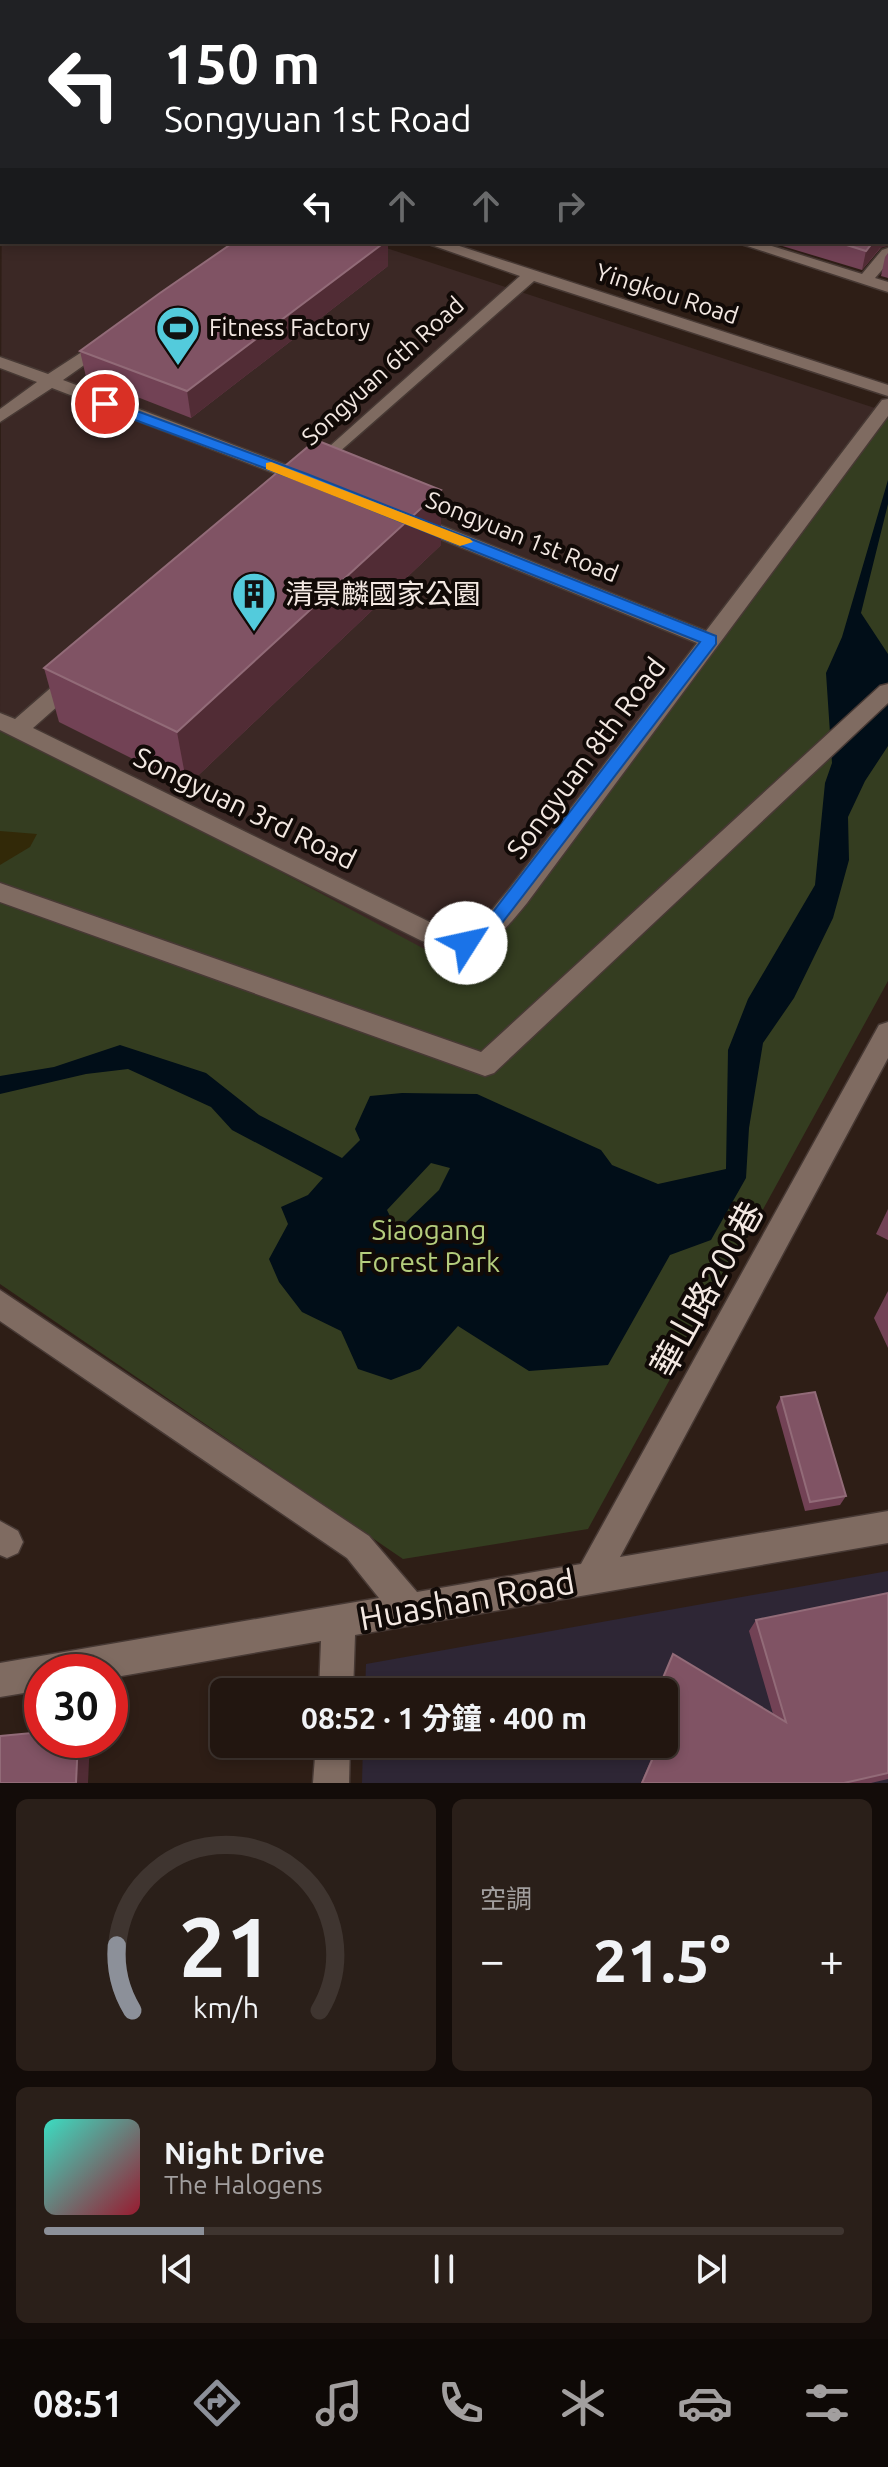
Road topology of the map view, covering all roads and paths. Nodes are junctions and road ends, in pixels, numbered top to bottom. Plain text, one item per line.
1 (442, 244) edge
2 (752, 244) edge
3 (888, 253) edge
4 (531, 275) junction
5 (865, 280) junction
6 (888, 287) edge
7 (126, 327) edge
8 (0, 362) edge
9 (49, 383) junction
10 (888, 391) edge
11 (888, 404) edge
12 (0, 417) edge
13 (296, 483) junction
14 (332, 489) edge
15 (391, 513) edge
16 (710, 640) junction
17 (89, 666) edge
18 (888, 691) edge
19 (9, 725) edge
20 (0, 892) edge
21 (466, 943) joint
22 (888, 1033) edge
23 (878, 1072) edge
24 (0, 1304) edge
25 (888, 1527) edge
26 (590, 1579) junction
27 (410, 1609) junction
28 (339, 1622) junction
29 (128, 1658) edge
30 (24, 1676) edge
31 (337, 1678) edge
32 (0, 1680) edge
33 (332, 1758) edge
34 (331, 1783) edge

1 - 4 street, Yingkou Road
2 - 5 street
3 - 5 street
4 - 10 street, Yingkou Road
4 - 13 street, Songyuan 6th Road
5 - 6 street
7 - 9 street
8 - 9 street
9 - 12 street
9 - 13 street
11 - 16 street, Songyuan 8th Road
13 - 14 street
15 - 16 street, Songyuan 1st Road
16 - 21 street, Songyuan 8th Road
17 - 19 street
18 - 20 street
19 - 21 street, Songyuan 3rd Road
22 - 23 street, 華山路200巷
23 - 26 street, 華山路200巷
24 - 27 street
25 - 26 street, Huashan Road
26 - 27 street, Huashan Road
27 - 28 street, Huashan Road
28 - 29 street, Huashan Road
28 - 31 street
30 - 32 street, Huashan Road
33 - 34 street

